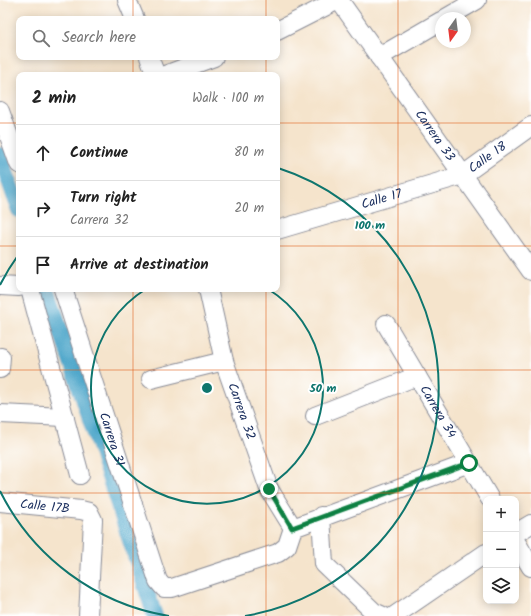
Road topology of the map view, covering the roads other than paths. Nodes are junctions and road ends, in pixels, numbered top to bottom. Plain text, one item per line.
1 (127, 0) edge
2 (338, 0) edge
3 (477, 0) edge
4 (456, 12) edge
5 (134, 16) edge
6 (435, 24) edge
7 (280, 29) edge
8 (379, 57) junction
9 (150, 60) edge
10 (206, 60) edge
11 (155, 72) edge
12 (173, 72) edge
13 (6, 118) edge
14 (531, 126) edge
15 (16, 153) edge
16 (463, 174) junction
17 (280, 229) edge
18 (531, 271) edge
19 (0, 286) edge
20 (16, 287) edge
21 (31, 292) edge
22 (64, 292) edge
23 (209, 292) edge
24 (386, 324) dead end
25 (224, 361) junction
26 (417, 376) junction
27 (151, 379) dead end
28 (0, 414) edge
29 (316, 416) dead end
30 (64, 417) junction
31 (469, 463) junction
32 (80, 475) dead end
33 (488, 496) edge
34 (0, 502) edge
35 (321, 516) junction
36 (531, 524) edge
37 (292, 528) junction
38 (519, 530) edge
39 (519, 547) edge
40 (483, 555) edge
41 (531, 567) edge
42 (88, 616) edge
43 (383, 616) edge
44 (394, 616) edge

1 - 5 street
2 - 7 street
2 - 8 street, Carrera 33
3 - 4 street
6 - 8 street
8 - 16 street, Carrera 33
9 - 11 street
10 - 12 street
13 - 15 street
14 - 16 street, Calle 18
16 - 17 street, Calle 17
16 - 18 street, Carrera 33
19 - 20 street
21 - 30 street
22 - 37 street, Carrera 31
23 - 25 street, Carrera 32
24 - 26 street, Carrera 34
25 - 27 street
25 - 37 street, Carrera 32
26 - 29 street
26 - 31 street, Carrera 34
28 - 30 street
30 - 32 street
31 - 33 street, Carrera 34
31 - 35 street
34 - 42 street, Calle 17B
35 - 37 street
35 - 43 street
36 - 38 street
39 - 41 street
40 - 44 street

